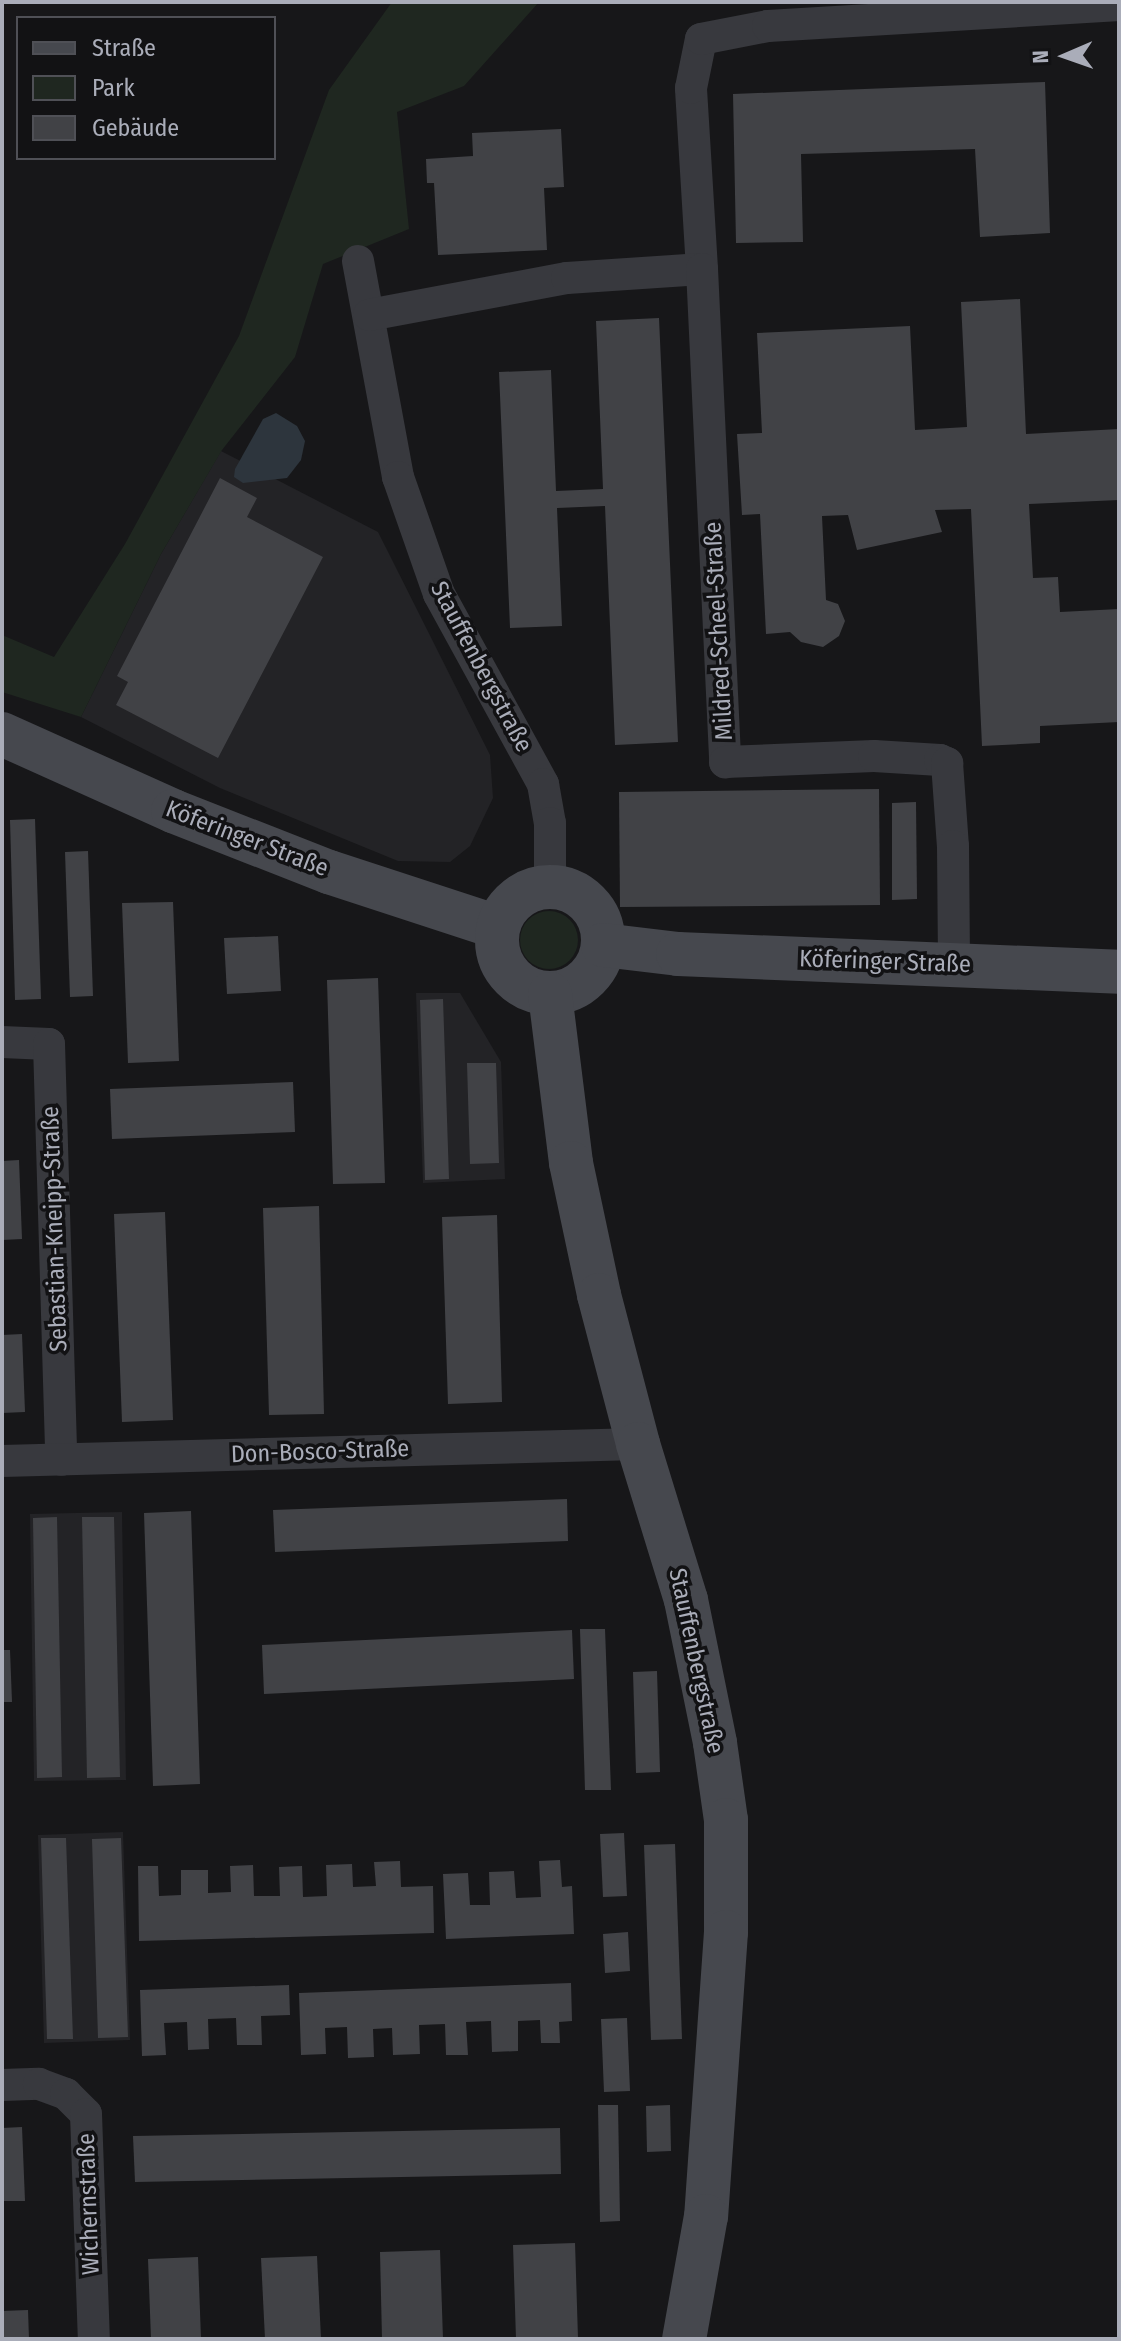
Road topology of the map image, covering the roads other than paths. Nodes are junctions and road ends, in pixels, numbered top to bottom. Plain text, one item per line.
1 (1119, 5) edge
2 (358, 261) dead end
3 (702, 269) junction
4 (369, 315) junction
5 (2, 734) edge
6 (550, 886) junction
7 (497, 927) junction
8 (603, 945) junction
9 (954, 964) junction
10 (1119, 972) edge
11 (550, 994) junction
12 (2, 1042) edge
13 (638, 1444) junction
14 (61, 1460) junction
15 (2, 1461) edge
16 (2, 2085) edge
17 (94, 2339) edge
18 (684, 2339) edge

1 - 3 street, Mildred-Scheel-Straße
2 - 4 street, Stauffenbergstraße
3 - 4 street
3 - 9 street, Mildred-Scheel-Straße
4 - 6 street, Stauffenbergstraße
5 - 7 street, Köferinger Straße
6 - 7 street
6 - 8 street
7 - 11 street
8 - 9 street, Köferinger Straße
8 - 11 street
9 - 10 street, Köferinger Straße
11 - 13 street, Stauffenbergstraße
12 - 14 street, Sebastian-Kneipp-Straße
13 - 14 street, Don-Bosco-Straße
13 - 18 street, Stauffenbergstraße
14 - 15 street, Don-Bosco-Straße
16 - 17 street, Wichernstraße

